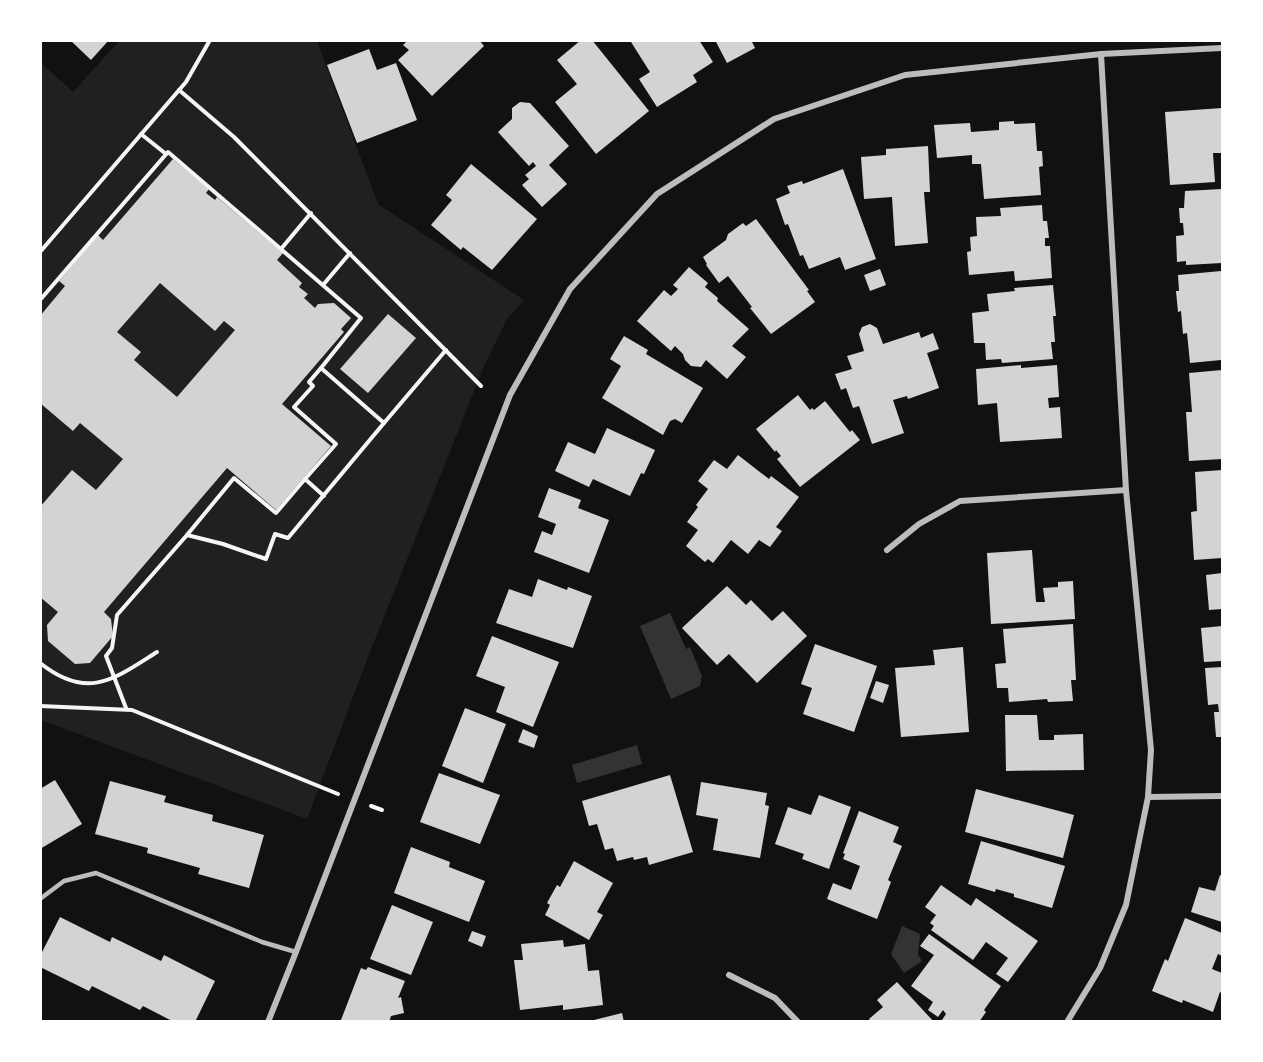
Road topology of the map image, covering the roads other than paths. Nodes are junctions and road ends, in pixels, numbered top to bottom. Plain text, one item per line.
1 (1222, 48) edge
2 (1101, 54) junction
3 (1126, 490) junction
4 (887, 550) dead end
5 (1222, 796) edge
6 (1148, 797) junction
7 (40, 899) edge
8 (296, 952) junction
9 (729, 975) dead end
10 (268, 1022) edge
11 (798, 1022) edge
12 (1067, 1022) edge

1 - 2 street
2 - 3 street
2 - 8 street
3 - 4 street
3 - 6 street
5 - 6 street
6 - 12 street
7 - 8 lane
8 - 10 street
9 - 11 street

